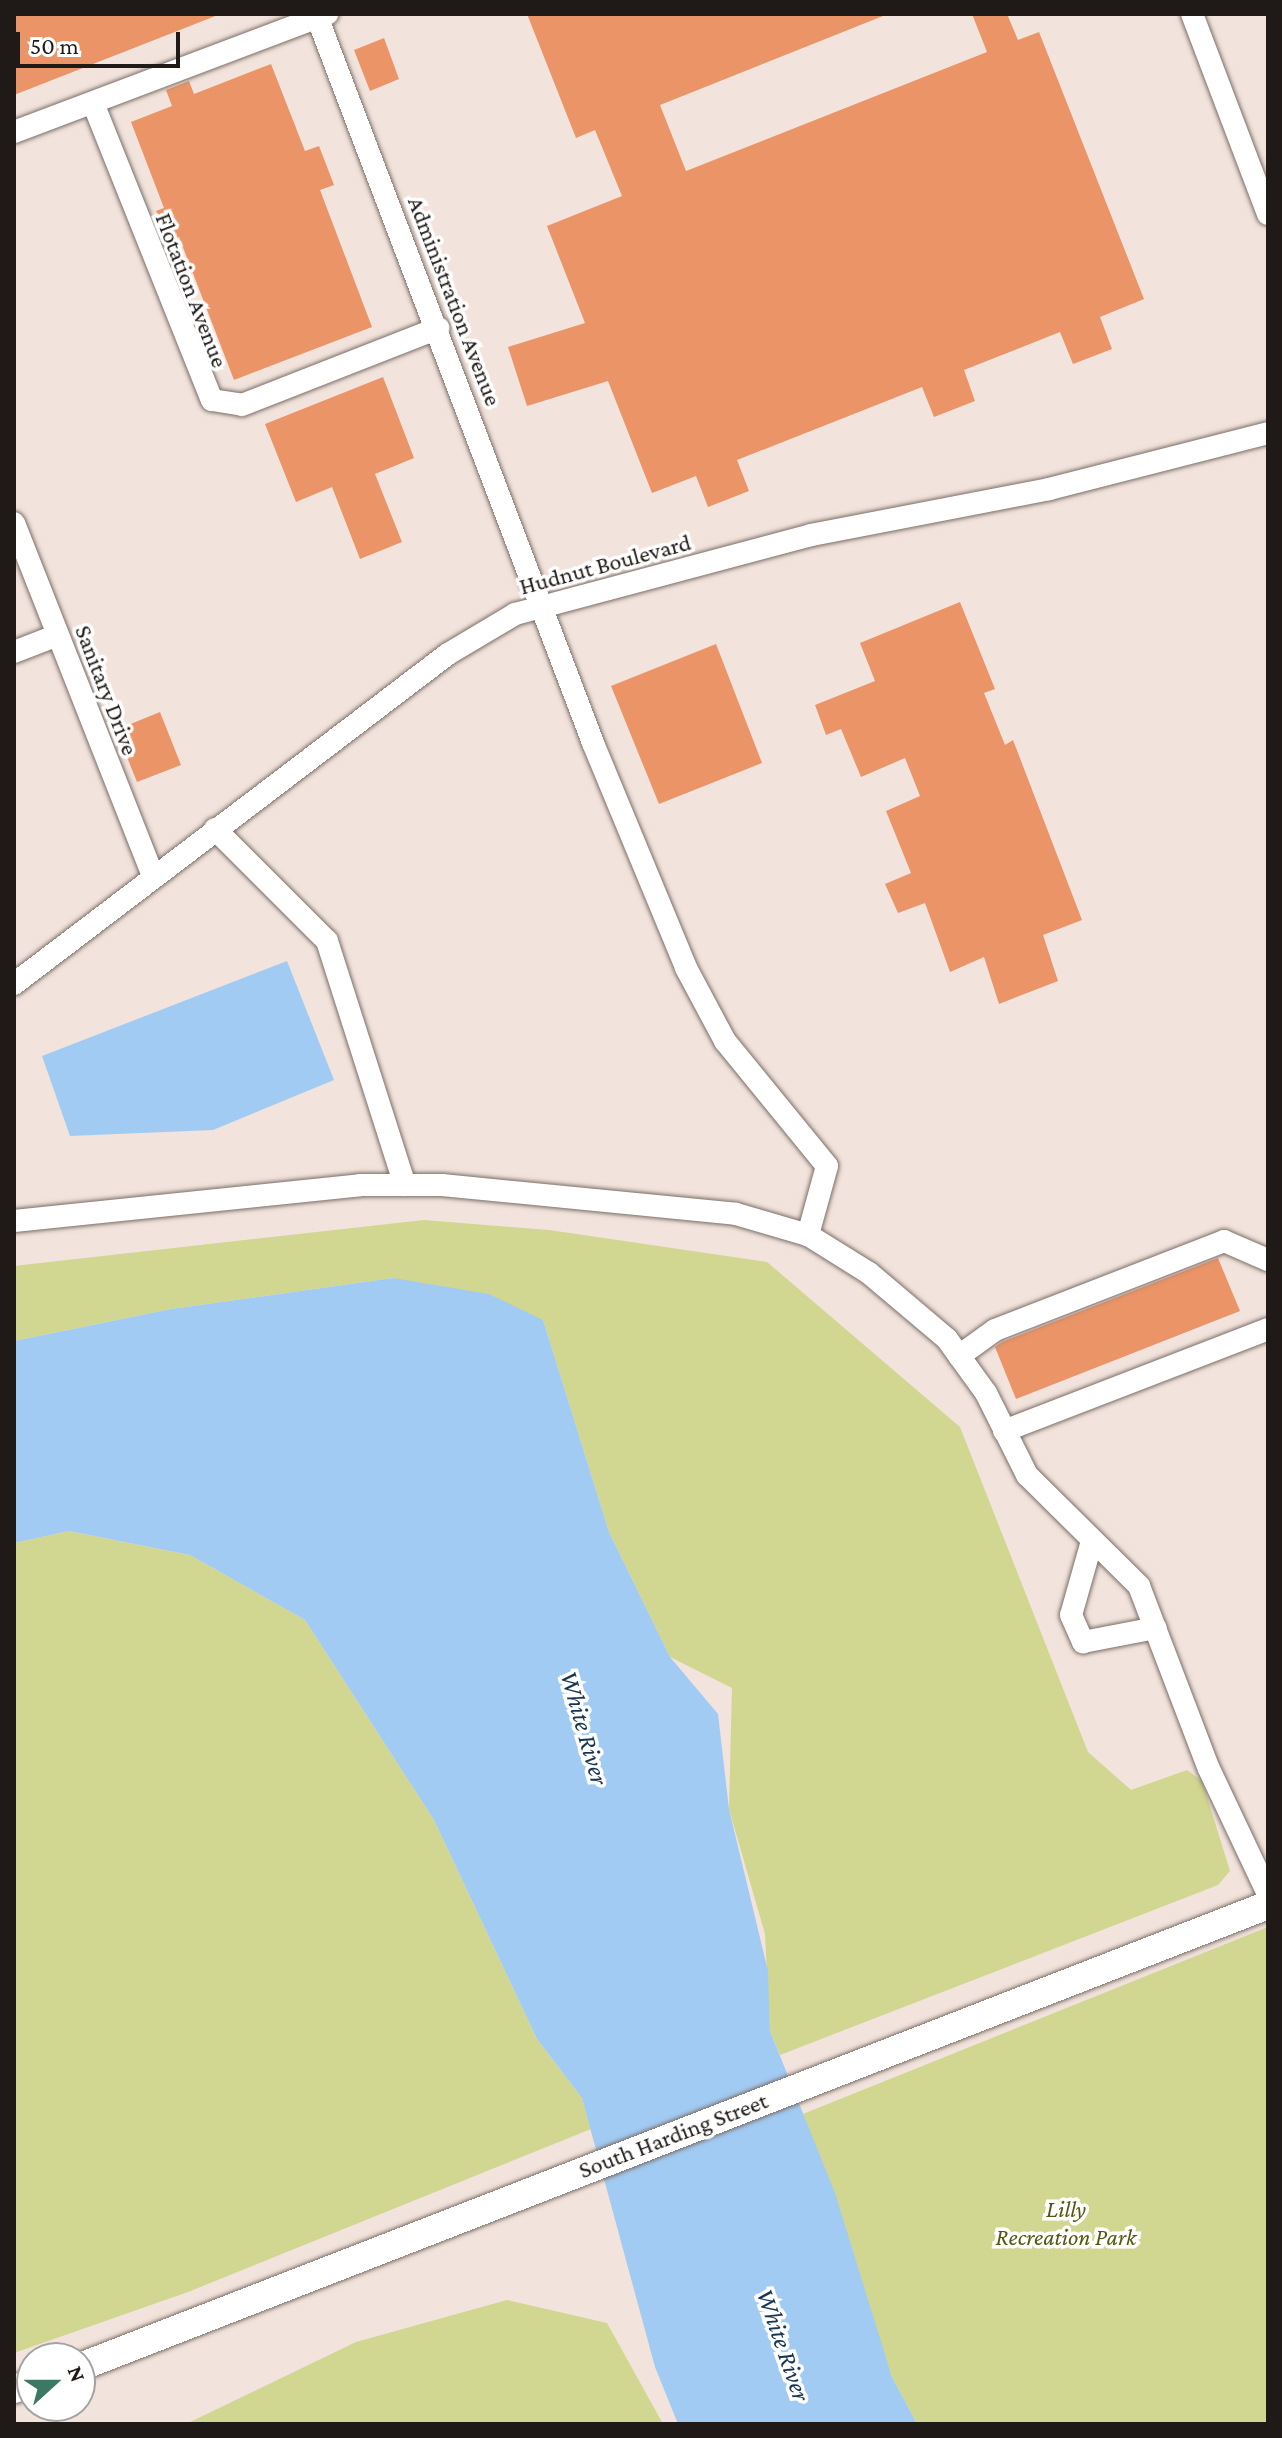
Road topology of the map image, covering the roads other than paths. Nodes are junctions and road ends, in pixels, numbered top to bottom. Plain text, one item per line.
1 (1192, 14) edge
2 (320, 15) edge
3 (93, 103) junction
4 (14, 132) edge
5 (1268, 214) edge
6 (438, 328) junction
7 (1268, 433) edge
8 (14, 523) edge
9 (543, 605) junction
10 (58, 635) junction
11 (14, 652) edge
12 (215, 829) junction
13 (153, 876) junction
14 (14, 984) edge
15 (405, 1185) junction
16 (14, 1221) edge
17 (808, 1235) junction
18 (1268, 1260) edge
19 (1268, 1329) edge
20 (959, 1356) junction
21 (1004, 1431) junction
22 (1092, 1541) junction
23 (1156, 1628) junction
24 (1268, 1894) edge
25 (1268, 1905) edge
26 (96, 2361) edge

1 - 5 street
2 - 3 street
2 - 6 street, Administration Avenue
3 - 4 street
3 - 6 street, Flotation Avenue
6 - 9 street, Administration Avenue
7 - 9 street, Hudnut Boulevard
8 - 10 street, Sanitary Drive
9 - 12 street, Hudnut Boulevard
9 - 17 street, Administration Avenue
10 - 11 street
10 - 13 street, Sanitary Drive
12 - 13 street, Hudnut Boulevard
12 - 15 street
13 - 14 street, Hudnut Boulevard
15 - 16 street
15 - 17 street
17 - 20 street
18 - 20 street
19 - 21 street
20 - 21 street
21 - 22 street
22 - 23 street
22 - 23 street
23 - 24 street
25 - 26 main road, South Harding Street

